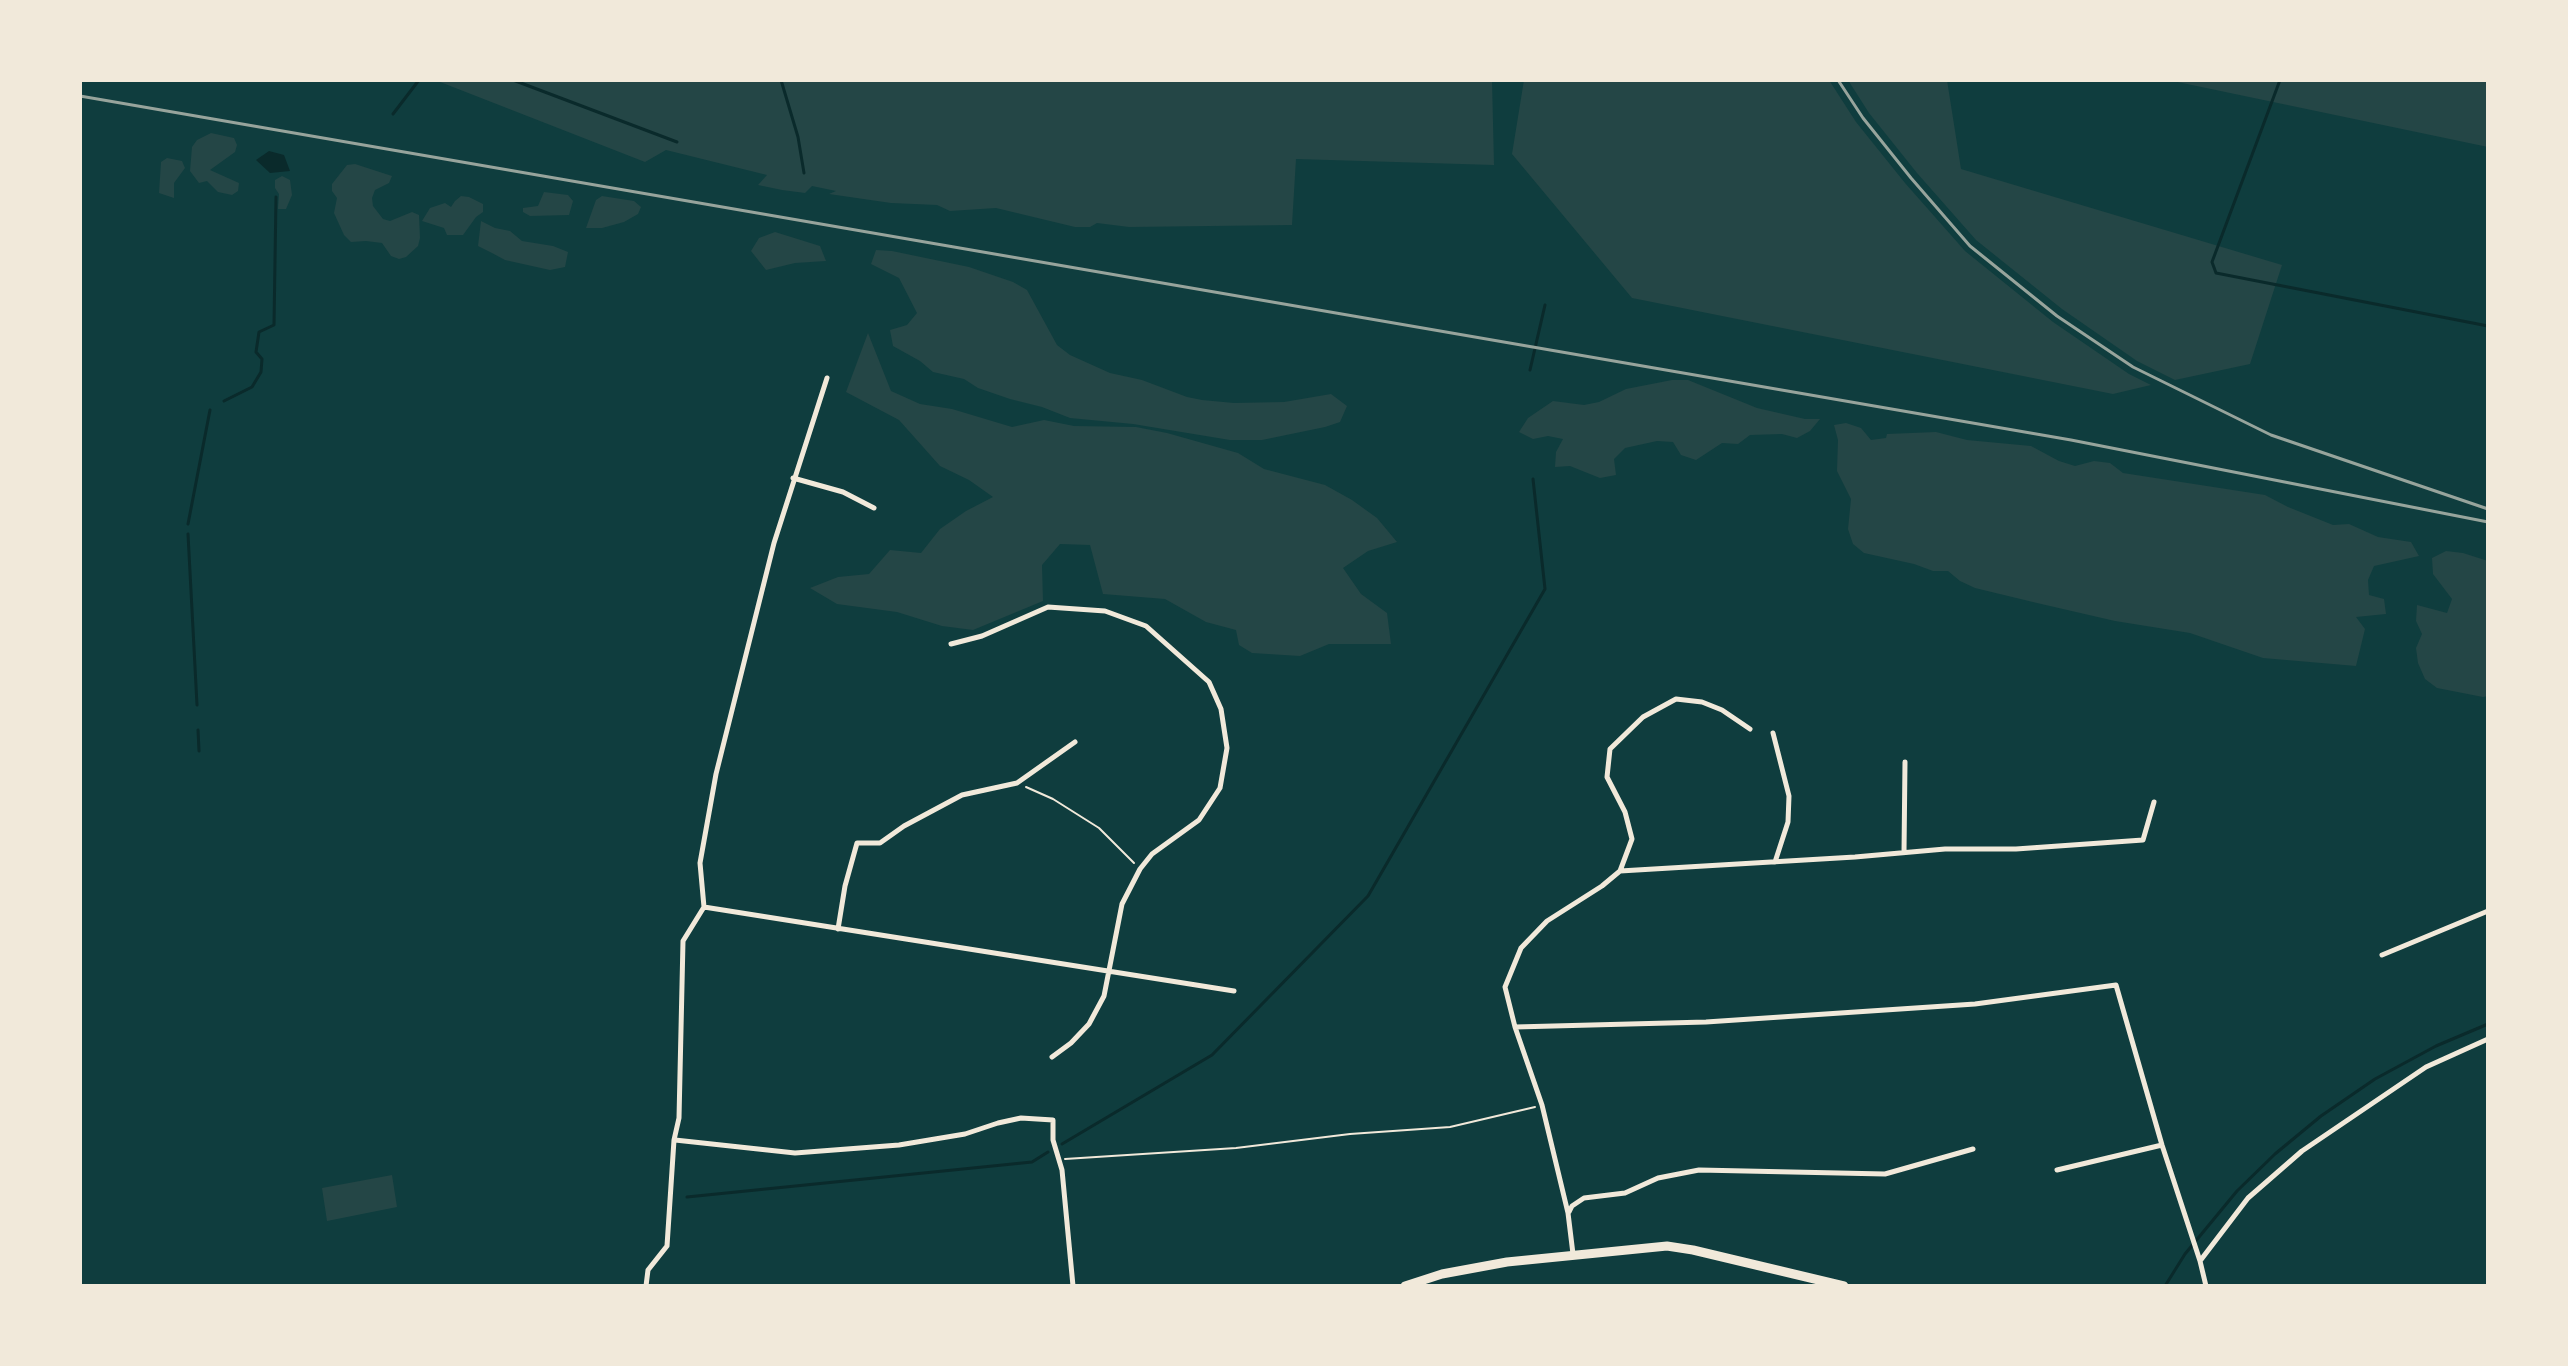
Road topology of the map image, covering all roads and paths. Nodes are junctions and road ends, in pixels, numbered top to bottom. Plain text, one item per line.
1 (827, 378) dead end
2 (793, 478) junction
3 (874, 508) dead end
4 (951, 644) dead end
5 (1750, 729) dead end
6 (1773, 733) dead end
7 (1075, 742) dead end
8 (1905, 762) dead end
9 (1017, 783) junction
10 (2154, 802) dead end
11 (1904, 852) junction
12 (1775, 862) junction
13 (1140, 869) junction
14 (1620, 871) junction
15 (704, 907) junction
16 (2488, 911) edge
17 (838, 929) junction
18 (2382, 955) dead end
19 (1110, 971) junction
20 (1234, 991) dead end
21 (1515, 1027) junction
22 (2488, 1039) edge
23 (1052, 1057) dead end
24 (1542, 1105) junction
25 (674, 1140) junction
26 (2162, 1145) junction
27 (1973, 1149) dead end
28 (1060, 1160) junction
29 (2057, 1170) dead end
30 (1568, 1213) junction
31 (1573, 1254) junction
32 (2200, 1261) junction
33 (646, 1286) edge
34 (1073, 1286) edge
35 (1405, 1286) edge
36 (1844, 1286) edge
37 (2206, 1286) edge

1 - 2 street
2 - 3 street
2 - 15 street
4 - 13 street
5 - 14 street
6 - 12 street
7 - 9 street
8 - 11 street
9 - 13 path
9 - 17 street
10 - 11 street
11 - 12 street
12 - 14 street
13 - 19 street
14 - 21 street
15 - 17 street
15 - 25 street
16 - 18 street
17 - 19 street
19 - 20 street
19 - 23 street
21 - 24 street
21 - 26 street
22 - 32 street
24 - 28 path
24 - 30 street
25 - 28 street
25 - 33 street
26 - 29 street
26 - 32 street
27 - 30 street
28 - 34 street
30 - 31 street
31 - 35 main road
31 - 36 main road
32 - 37 street

